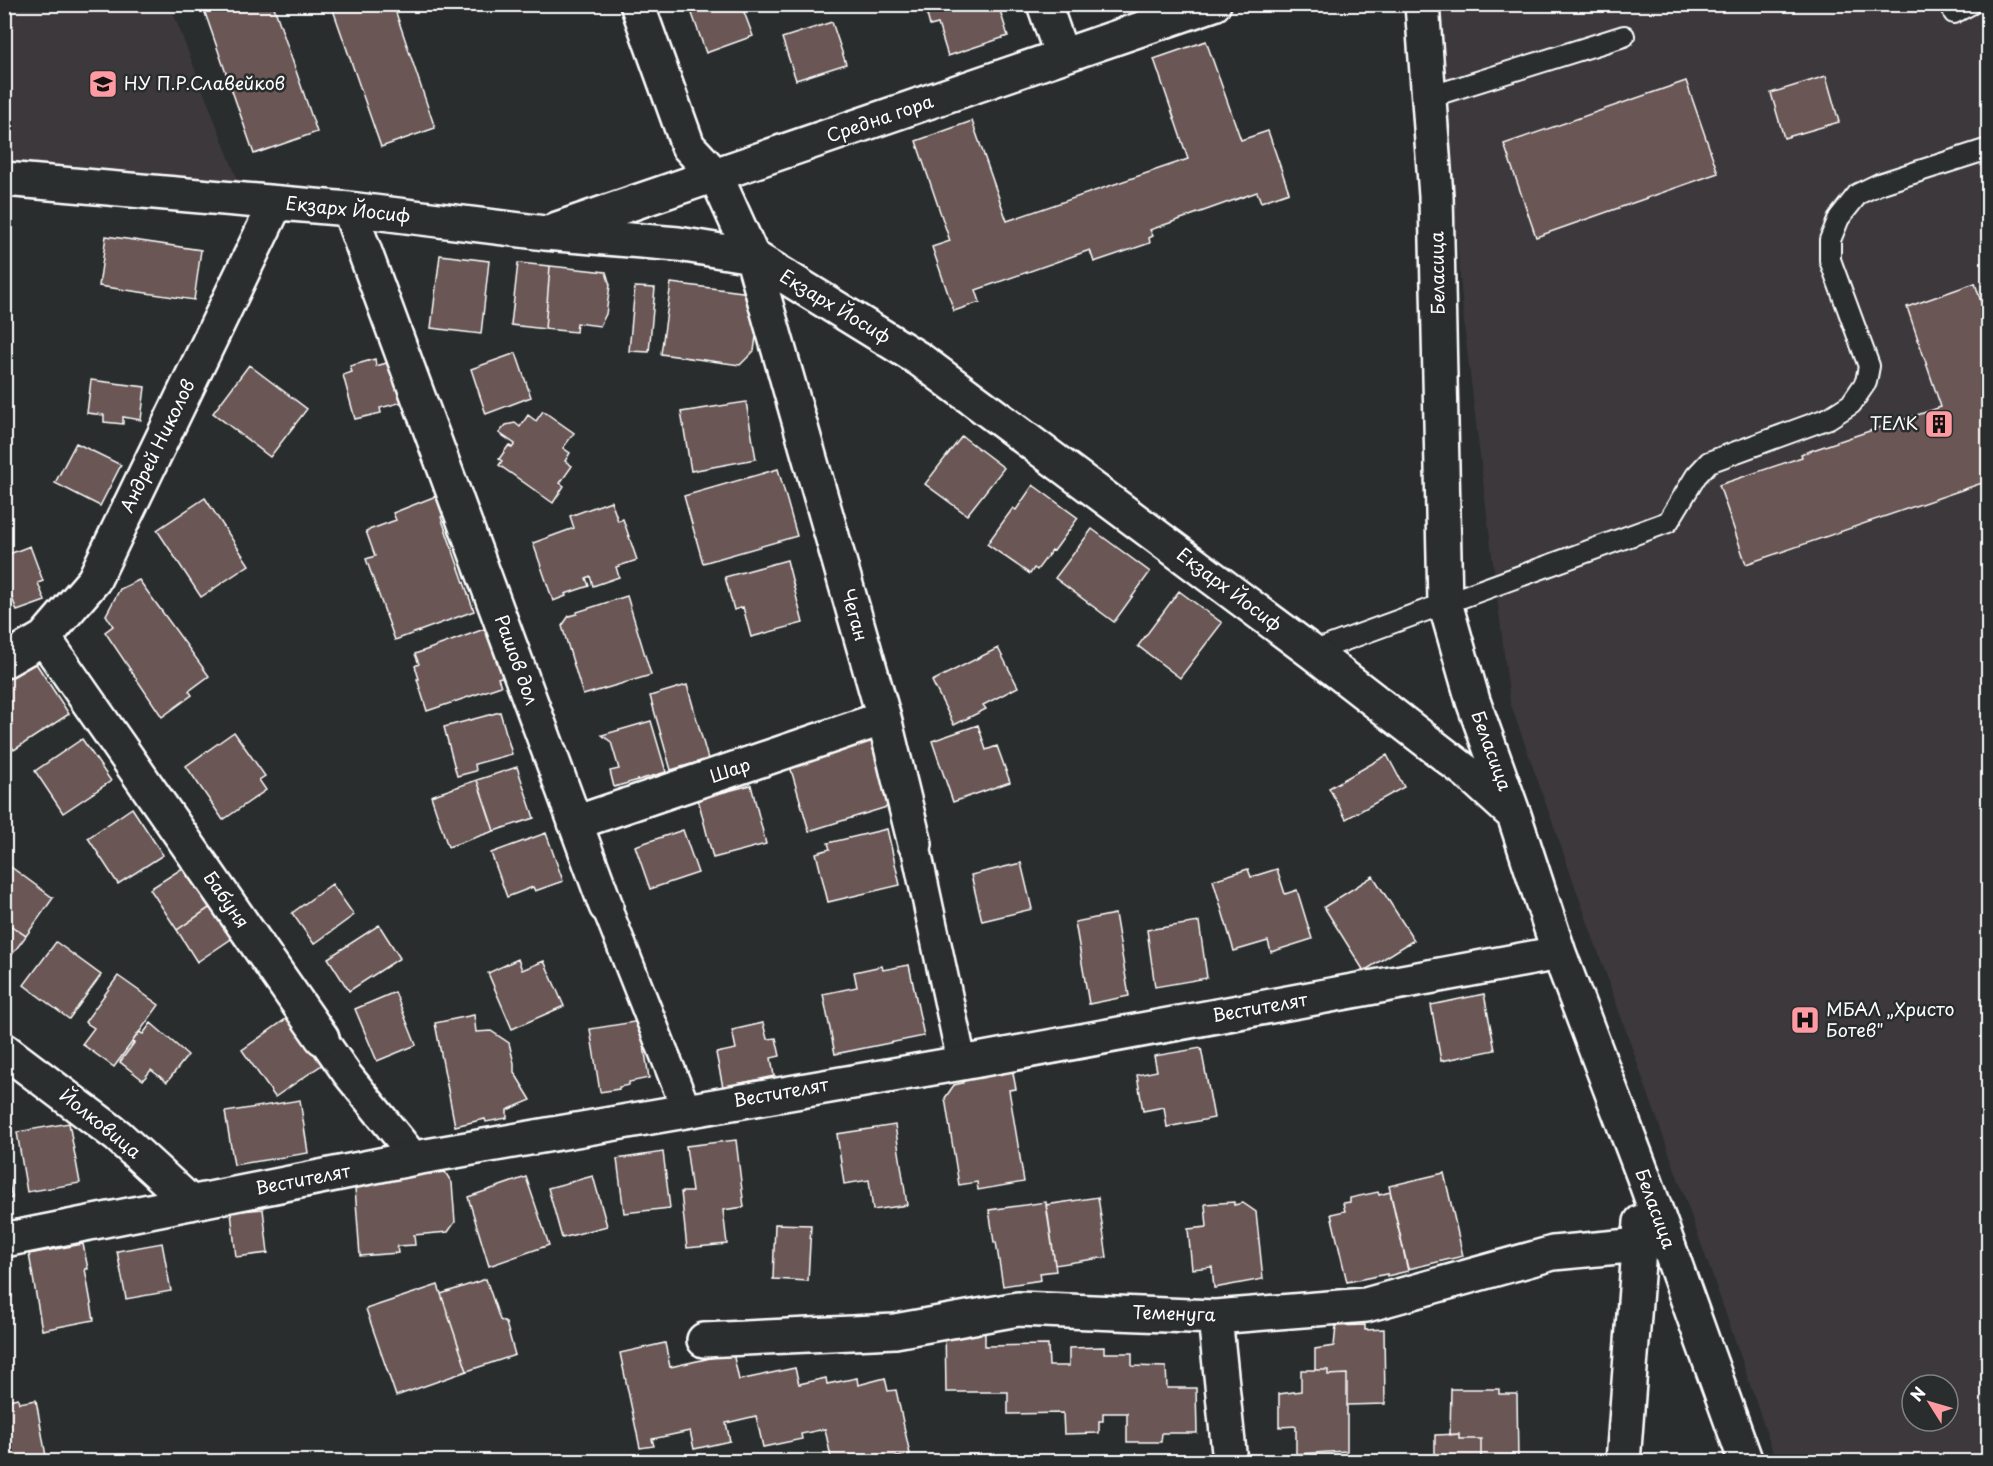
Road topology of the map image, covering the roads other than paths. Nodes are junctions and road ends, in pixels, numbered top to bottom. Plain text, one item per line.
1 (637, 4) edge
2 (1044, 4) edge
3 (1214, 4) edge
4 (1422, 4) edge
5 (1624, 36) dead end
6 (1062, 56) junction
7 (1429, 97) junction
8 (1989, 149) edge
9 (716, 176) junction
10 (4, 179) edge
11 (276, 203) junction
12 (349, 209) junction
13 (545, 233) junction
14 (752, 256) junction
15 (1445, 603) junction
16 (44, 638) junction
17 (1312, 652) junction
18 (4, 661) edge
19 (884, 718) junction
20 (1514, 815) junction
21 (575, 823) junction
22 (915, 844) joint
23 (606, 906) joint
24 (1559, 953) junction
25 (322, 1038) joint
26 (4, 1050) edge
27 (962, 1063) junction
28 (686, 1110) junction
29 (415, 1158) junction
30 (1643, 1175) junction
31 (191, 1203) junction
32 (4, 1240) edge
33 (1640, 1245) junction
34 (1215, 1317) junction
35 (704, 1340) dead end
36 (1230, 1461) edge
37 (1623, 1461) edge
38 (1746, 1461) edge

1 - 9 street, Чеган
2 - 6 street
3 - 6 street, Средна гора
4 - 7 street, Беласица
5 - 7 lane
6 - 9 street, Средна гора
7 - 15 street, Беласица
8 - 15 lane
9 - 13 street, Средна гора
9 - 14 street, Чеган
10 - 11 street, Екзарх Йосиф
11 - 12 street, Екзарх Йосиф
11 - 16 street, Андрей Николов
12 - 13 street, Екзарх Йосиф
12 - 21 street, Рашов дол
13 - 14 street, Екзарх Йосиф
14 - 17 street, Екзарх Йосиф
14 - 19 street, Чеган
15 - 17 lane
15 - 20 street, Беласица
16 - 18 street, Андрей Николов
16 - 25 street, Бабуня
17 - 20 street, Екзарх Йосиф
19 - 21 street, Шар
19 - 22 street, Чеган
20 - 24 street, Беласица
21 - 23 street, Рашов дол
22 - 27 street, Чеган
23 - 28 street, Рашов дол
24 - 27 street, Вестителят
24 - 30 street, Беласица
25 - 29 street, Бабуня
26 - 31 street, Йолковица
27 - 28 street, Вестителят
28 - 29 street, Вестителят
29 - 31 street, Вестителят
30 - 33 street
30 - 38 street, Беласица
31 - 32 street, Вестителят
33 - 34 street, Теменуга
33 - 37 street
34 - 35 street, Теменуга
34 - 36 street

